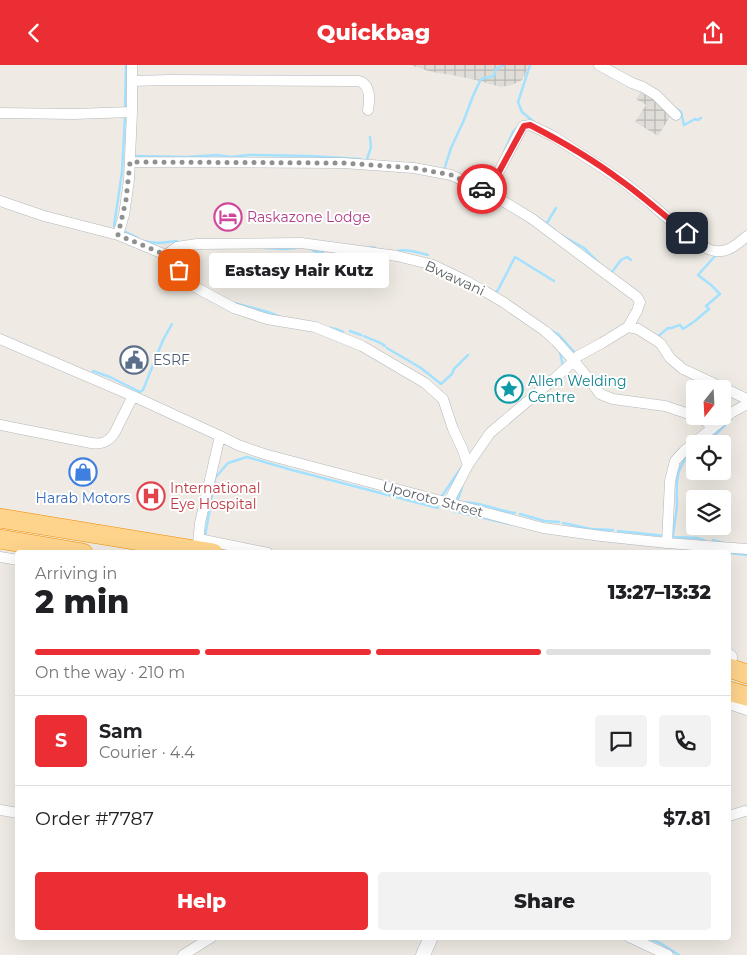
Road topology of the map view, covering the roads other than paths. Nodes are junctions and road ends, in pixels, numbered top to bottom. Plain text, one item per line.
1 (132, 65) edge
2 (600, 65) edge
3 (132, 81) junction
4 (368, 110) dead end
5 (132, 111) junction
6 (0, 113) edge
7 (676, 115) dead end
8 (130, 162) junction
9 (488, 192) junction
10 (0, 201) edge
11 (118, 235) junction
12 (747, 236) edge
13 (166, 255) junction
14 (628, 327) junction
15 (0, 339) edge
16 (574, 361) junction
17 (133, 396) junction
18 (747, 399) edge
19 (747, 404) edge
20 (686, 413) edge
21 (0, 425) edge
22 (709, 425) edge
23 (712, 429) junction
24 (220, 436) junction
25 (468, 465) junction
26 (448, 503) junction
27 (0, 518) edge
28 (0, 539) edge
29 (667, 543) junction
30 (202, 549) edge
31 (747, 549) edge
32 (65, 550) edge
33 (218, 550) edge
34 (0, 557) edge
35 (15, 560) edge
36 (731, 692) edge
37 (747, 697) edge
38 (731, 704) edge
39 (747, 710) edge
40 (0, 810) edge
41 (745, 811) dead end
42 (15, 812) edge
43 (731, 815) edge
44 (207, 940) edge
45 (430, 940) edge
46 (636, 940) edge
47 (183, 955) edge
48 (423, 955) edge
49 (668, 955) edge

1 - 3 street
2 - 7 street
3 - 4 street
3 - 5 street
5 - 6 street
5 - 8 street
8 - 9 street
8 - 11 street
9 - 12 street
9 - 14 street
10 - 11 street
11 - 13 street
13 - 16 street, Bwawani
13 - 25 street
14 - 16 street
14 - 18 street
15 - 17 street, Uporoto Street
16 - 20 street, Bwawani
16 - 25 street
17 - 21 street
17 - 24 street, Uporoto Street
19 - 23 street
22 - 23 street, Bwawani
23 - 29 street
24 - 26 street, Uporoto Street
24 - 30 street
25 - 26 street
26 - 29 street, Uporoto Street
27 - 30 highway
28 - 32 highway
29 - 31 street, Uporoto Street
30 - 33 street
34 - 35 street
36 - 37 highway
38 - 39 street
40 - 42 street
41 - 43 street
44 - 47 street
45 - 48 main road
46 - 49 street

